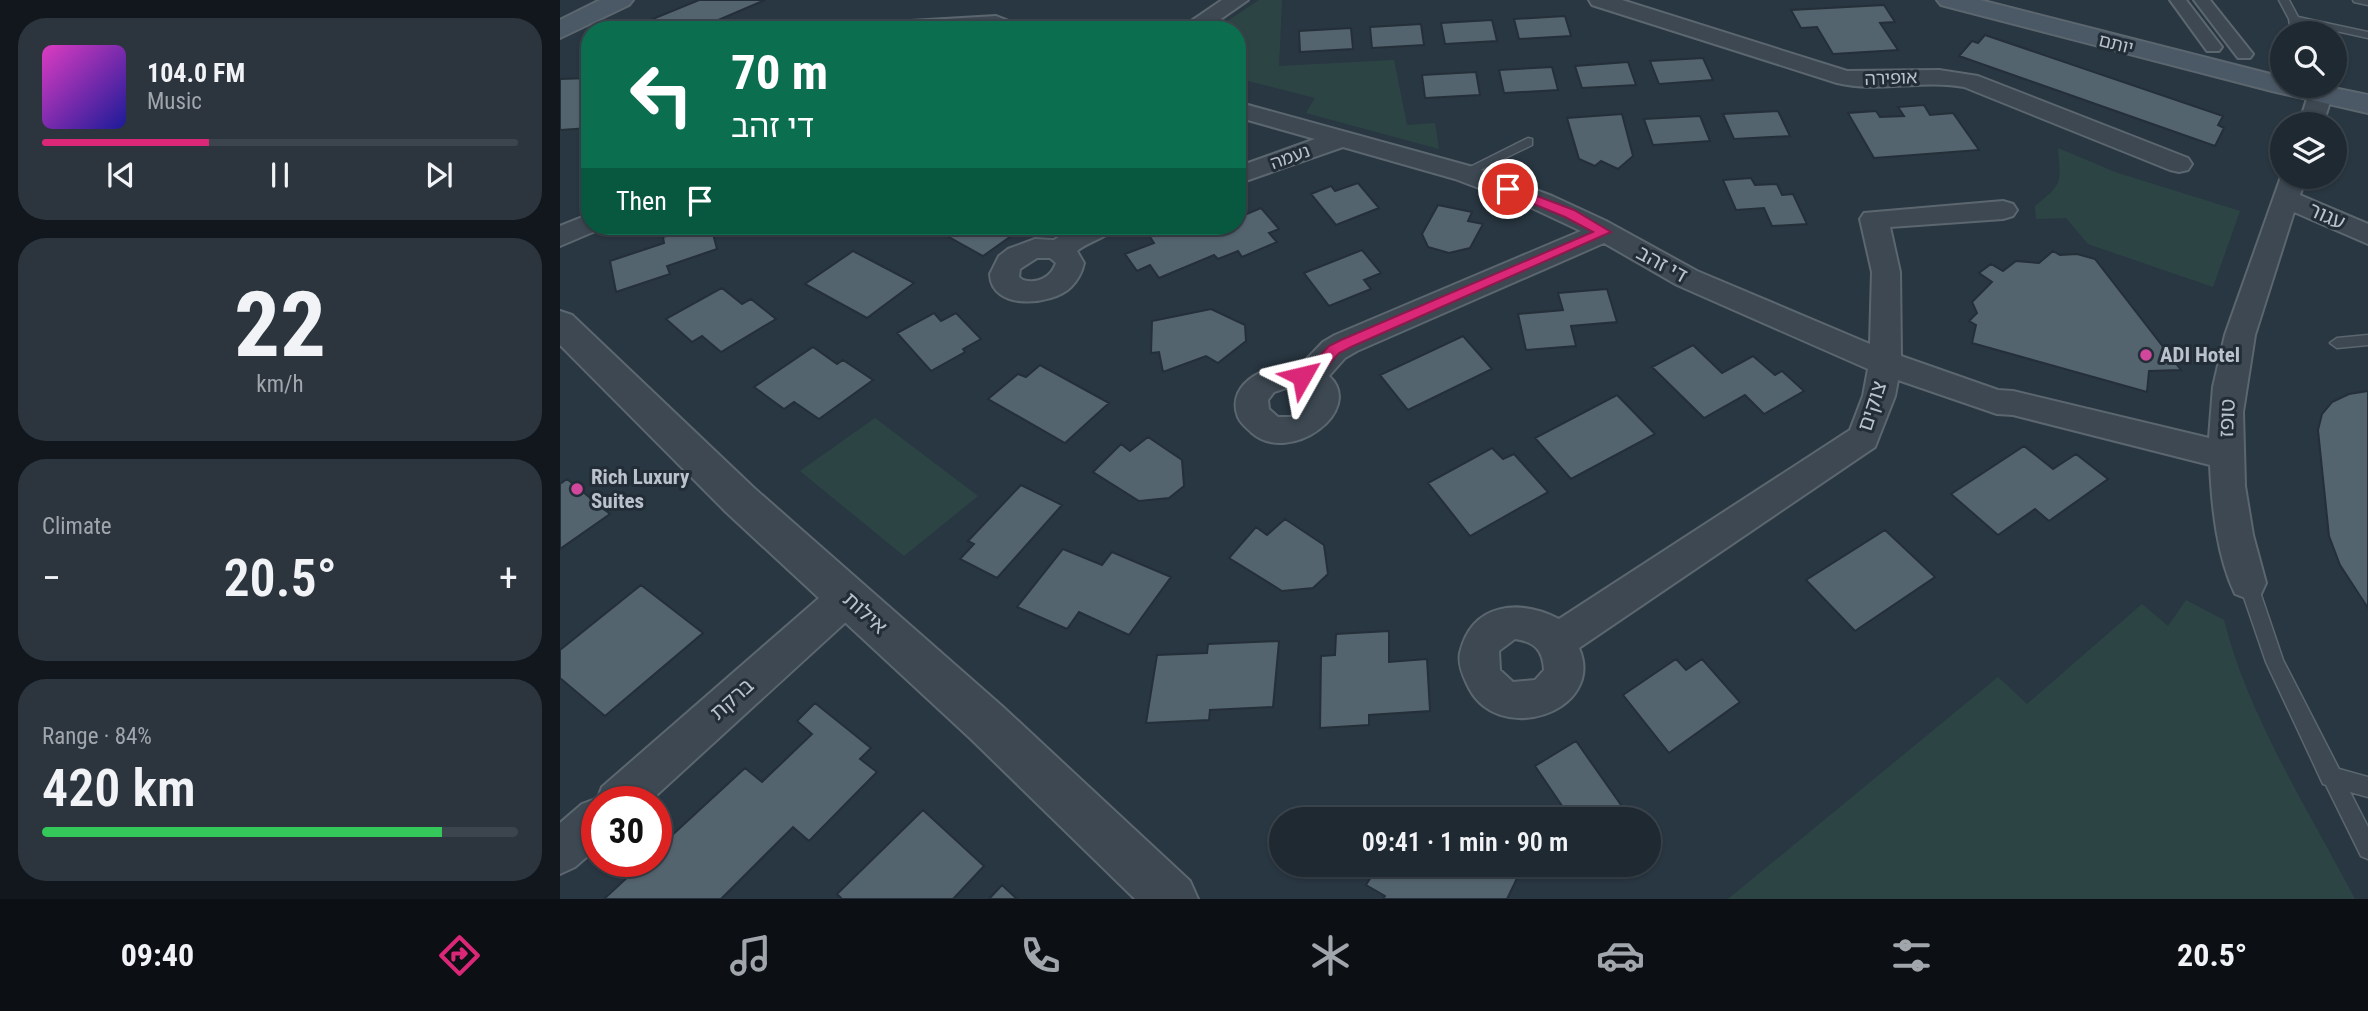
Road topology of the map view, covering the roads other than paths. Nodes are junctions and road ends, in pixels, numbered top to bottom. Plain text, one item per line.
1 (570, 0) edge
2 (620, 0) edge
3 (1003, 0) edge
4 (1237, 0) edge
5 (1600, 0) edge
6 (2026, 0) edge
7 (2178, 0) edge
8 (2202, 0) edge
9 (2284, 0) edge
10 (2358, 0) edge
11 (1962, 1) edge
12 (2368, 2) edge
13 (560, 5) edge
14 (2294, 19) joint
15 (1003, 21) edge
16 (1203, 21) edge
17 (560, 30) edge
18 (2368, 35) edge
19 (2213, 47) junction
20 (2244, 54) junction
21 (2270, 60) edge
22 (2270, 81) edge
23 (2368, 82) edge
24 (2347, 84) edge
25 (2347, 94) edge
26 (2368, 104) edge
27 (1246, 111) edge
28 (1343, 138) junction
29 (1528, 142) dead end
30 (2179, 164) dead end
31 (1246, 173) edge
32 (1464, 173) junction
33 (2289, 189) edge
34 (2290, 189) edge
35 (2003, 210) dead end
36 (581, 227) edge
37 (1605, 232) junction
38 (1080, 235) edge
39 (2368, 235) edge
40 (560, 237) edge
41 (1059, 251) dead end
42 (560, 324) edge
43 (2368, 340) edge
44 (2337, 343) dead end
45 (1885, 363) junction
46 (1308, 378) dead end
47 (2226, 456) junction
48 (2248, 583) joint
49 (847, 597) junction
50 (1558, 641) dead end
51 (2330, 777) junction
52 (635, 786) edge
53 (2368, 787) edge
54 (581, 834) edge
55 (2368, 849) edge
56 (560, 852) edge
57 (1172, 899) edge

1 - 13 main road
2 - 17 main road
3 - 15 street
4 - 16 street
5 - 30 street, אופירה
6 - 19 main road, יותם
7 - 19 street
8 - 20 street
9 - 14 lane
10 - 12 lane
11 - 22 main road, יותם
14 - 18 lane
19 - 20 main road, יותם
20 - 21 main road, יותם
23 - 24 main road, יותם
25 - 26 main road, יותם
27 - 28 street, די זהב
28 - 31 street, נעמה
28 - 32 street, די זהב
29 - 32 lane
32 - 37 street, די זהב
33 - 47 street, טופז
34 - 39 street, עגור
35 - 45 street
36 - 40 street
37 - 45 street, די זהב
37 - 46 street
38 - 41 street
42 - 49 street, אילות
43 - 44 lane
45 - 47 street, צוקים
45 - 50 street, צוקים
47 - 48 street, טופז
48 - 51 lane
49 - 52 street, ברקת
49 - 57 street, אילות
51 - 53 lane
51 - 55 lane
54 - 56 street

